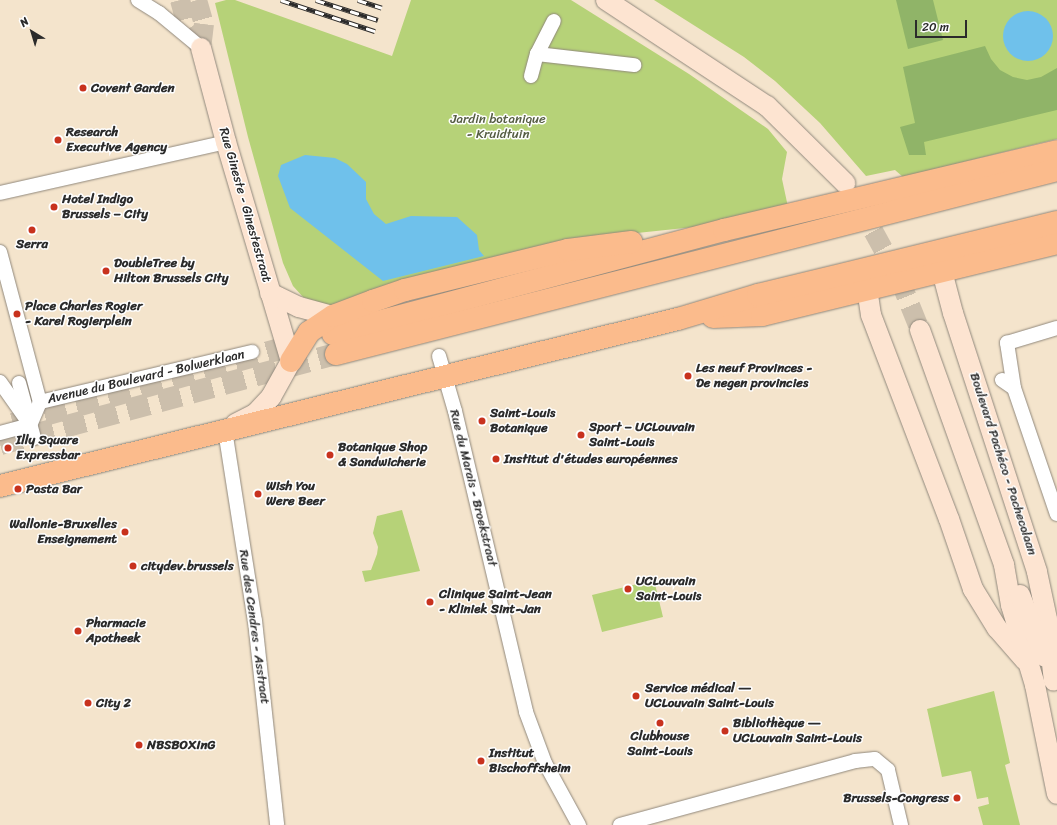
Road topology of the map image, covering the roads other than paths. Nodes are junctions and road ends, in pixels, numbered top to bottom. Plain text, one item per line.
1 (138, 0) edge
2 (606, 0) edge
3 (554, 21) dead end
4 (201, 48) joint
5 (537, 54) junction
6 (634, 65) dead end
7 (531, 76) dead end
8 (226, 142) junction
9 (1057, 151) edge
10 (1057, 170) edge
11 (845, 183) dead end
12 (0, 193) edge
13 (1057, 222) edge
14 (1057, 243) edge
15 (0, 252) edge
16 (939, 261) junction
17 (865, 279) junction
18 (270, 293) junction
19 (1057, 328) edge
20 (920, 330) tunnel mouth
21 (334, 335) junction
22 (252, 352) dead end
23 (439, 356) dead end
24 (291, 361) junction
25 (445, 376) junction
26 (1002, 380) dead end
27 (0, 382) edge
28 (18, 383) dead end
29 (1014, 388) junction
30 (40, 402) junction
31 (274, 407) junction
32 (224, 430) junction
33 (32, 431) junction
34 (0, 433) edge
35 (0, 486) edge
36 (1056, 505) edge
37 (1004, 565) junction
38 (1030, 666) junction
39 (1055, 687) edge
40 (1057, 794) edge
41 (277, 825) edge
42 (579, 825) edge
43 (620, 825) edge
44 (901, 825) edge

1 - 4 street
2 - 11 street
3 - 5 street
4 - 8 street, Rue Gineste - Ginestestraat
5 - 6 street
5 - 7 street
8 - 12 street
8 - 18 street, Rue Gineste - Ginestestraat
9 - 21 main road
10 - 21 main road
13 - 16 main road
14 - 16 main road
15 - 30 street
16 - 17 main road
16 - 39 street, Boulevard Pachéco - Pachecolaan
17 - 25 main road
17 - 38 street, Boulevard Pachéco - Pachecolaan
18 - 21 street
18 - 24 street, Rue Gineste - Ginestestraat
19 - 29 street
20 - 37 street, Boulevard Pachéco - Pachecolaan
21 - 24 main road
22 - 30 street, Avenue du Boulevard - Bolwerklaan
23 - 25 street, Rue du Marais - Broekstraat
24 - 31 street
25 - 31 main road
25 - 42 street, Rue du Marais - Broekstraat
26 - 29 street
27 - 33 street
28 - 33 street
29 - 36 street
30 - 33 street
31 - 32 main road
32 - 35 main road
32 - 41 street, Rue des Cendres - Asstraat
33 - 34 street
37 - 38 street, Boulevard Pachéco - Pachecolaan
37 - 39 street, Boulevard Pachéco - Pachecolaan
38 - 40 street, Boulevard Pachéco - Pachecolaan
43 - 44 street

